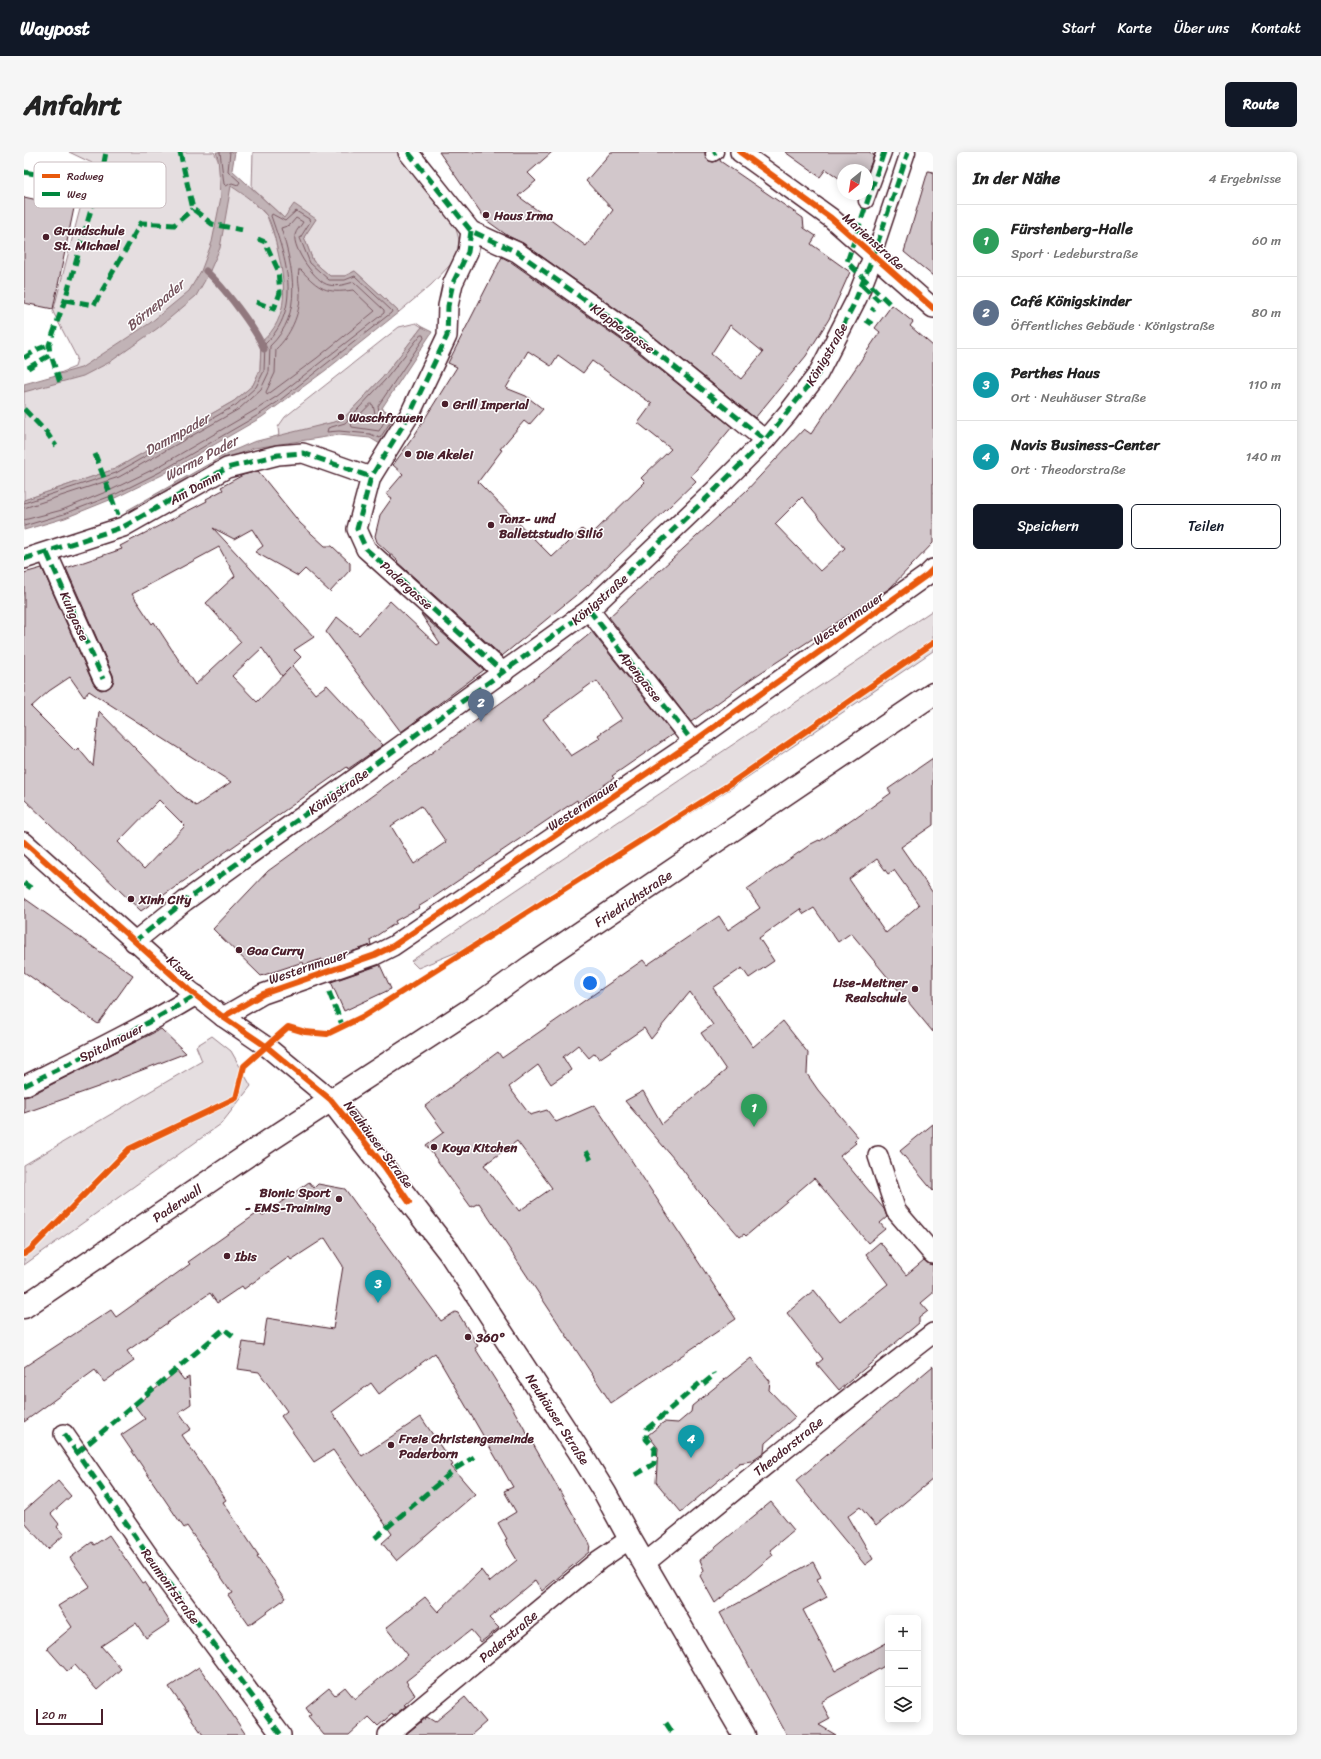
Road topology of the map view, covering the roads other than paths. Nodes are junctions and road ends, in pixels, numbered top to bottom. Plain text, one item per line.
1 (408, 152) edge
2 (740, 152) edge
3 (884, 152) edge
4 (908, 152) edge
5 (866, 201) dead end
6 (471, 231) junction
7 (874, 257) junction
8 (933, 308) edge
9 (765, 440) junction
10 (371, 477) junction
11 (47, 553) junction
12 (24, 559) edge
13 (933, 569) edge
14 (590, 610) junction
15 (504, 673) junction
16 (103, 679) dead end
17 (933, 694) edge
18 (693, 742) junction
19 (24, 842) edge
20 (134, 942) junction
21 (196, 995) junction
22 (223, 1017) junction
23 (24, 1086) edge
24 (331, 1100) junction
25 (878, 1156) dead end
26 (933, 1254) edge
27 (24, 1306) edge
28 (933, 1333) edge
29 (64, 1434) dead end
30 (630, 1539) junction
31 (645, 1563) junction
32 (281, 1735) edge
33 (388, 1735) edge
34 (744, 1735) edge

1 - 6 street
2 - 7 street, Marienstraße
3 - 5 street
4 - 7 street, Königstraße
6 - 9 street, Kleppergasse
6 - 10 street, Padergasse
7 - 8 street, Marienstraße
7 - 9 street, Königstraße
9 - 14 street, Königstraße
10 - 11 street, Am Damm
10 - 15 street, Padergasse
11 - 12 street, Am Damm
11 - 16 street, Kuhgasse
13 - 18 street, Westernmauer
14 - 15 street, Königstraße
14 - 18 street, Apengasse
15 - 20 street, Königstraße
17 - 24 main road, Friedrichstraße
18 - 22 street, Westernmauer
19 - 20 street, Kisau
20 - 21 street, Kisau
21 - 22 street, Kisau
21 - 23 street, Spitalmauer
22 - 24 street, Kisau
24 - 27 main road, Paderwall
24 - 30 main road, Neuhäuser Straße
25 - 26 street
28 - 31 street, Theodorstraße
29 - 32 street, Reumontstraße
30 - 31 main road, Neuhäuser Straße
30 - 33 street, Paderstraße
31 - 34 main road, Neuhäuser Straße

